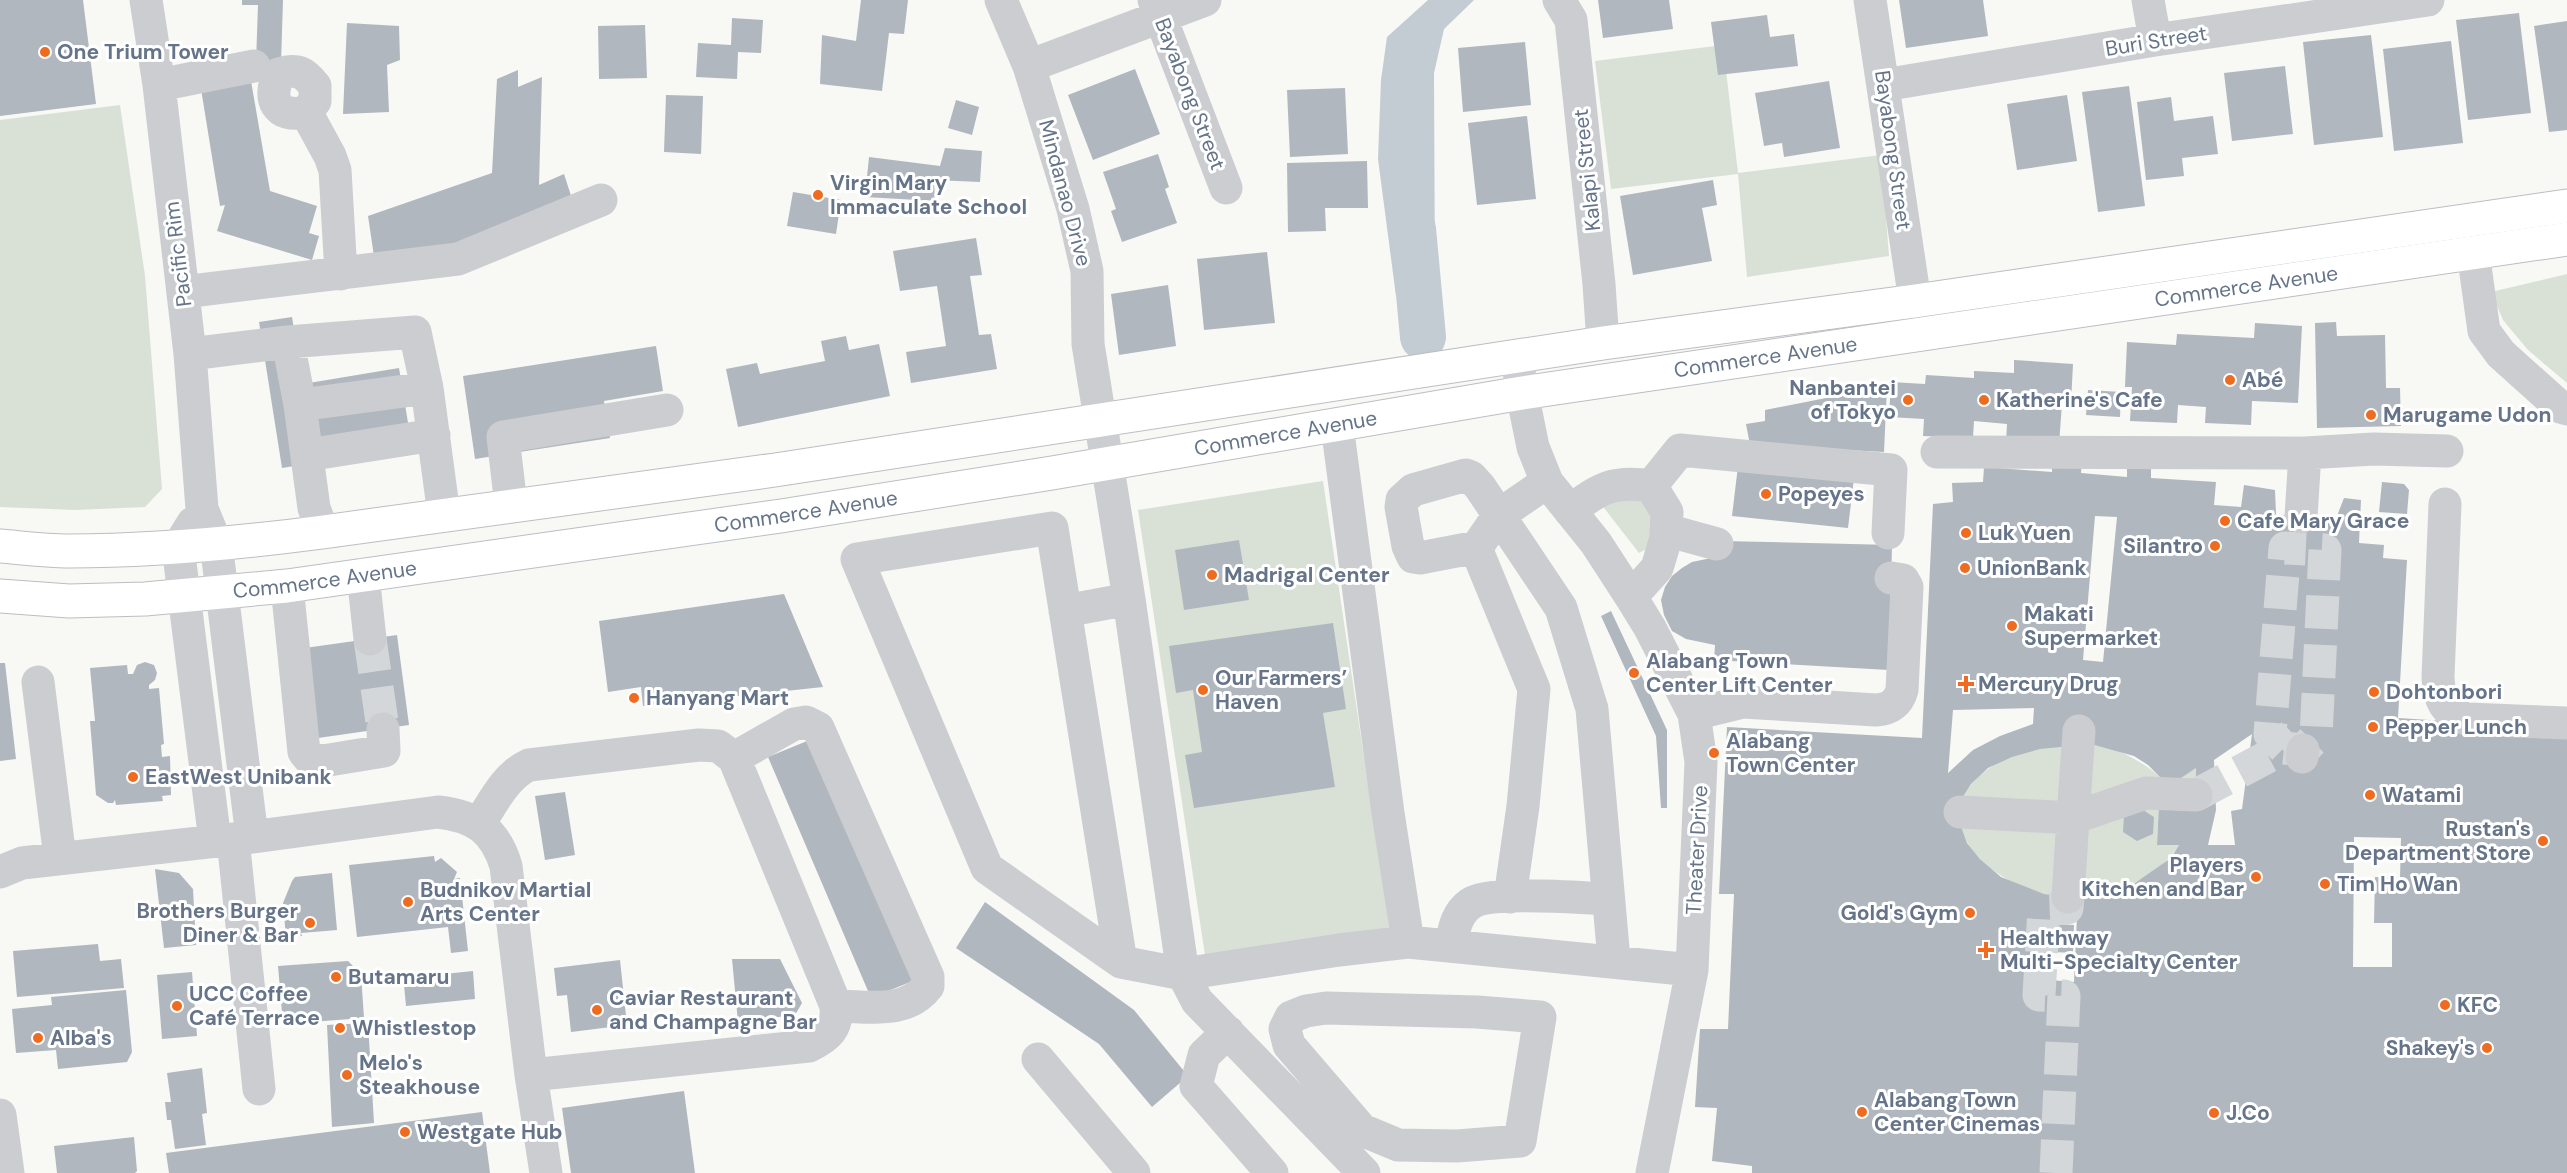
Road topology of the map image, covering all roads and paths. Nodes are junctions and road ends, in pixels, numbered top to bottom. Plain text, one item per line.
1 (146, 0) edge
2 (1001, 0) edge
3 (1205, 0) edge
4 (1559, 0) edge
5 (1870, 0) edge
6 (2148, 0) edge
7 (2428, 0) edge
8 (1157, 8) edge
9 (2155, 40) junction
10 (254, 66) dead end
11 (1029, 66) junction
12 (159, 85) junction
13 (1884, 85) junction
14 (306, 112) dead end
15 (1227, 188) dead end
16 (601, 200) dead end
17 (2567, 206) edge
18 (2567, 239) edge
19 (2473, 252) junction
20 (341, 274) junction
21 (183, 292) junction
22 (1915, 301) junction
23 (288, 342) junction
24 (1603, 343) junction
25 (190, 354) junction
26 (1517, 356) junction
27 (427, 388) junction
28 (1522, 393) junction
29 (300, 405) junction
30 (2567, 409) edge
31 (667, 410) dead end
32 (1100, 420) junction
33 (1337, 425) junction
34 (434, 435) junction
35 (2447, 451) dead end
36 (1937, 452) dead end
37 (2305, 453) junction
38 (307, 455) junction
39 (1107, 464) junction
40 (687, 482) junction
41 (1546, 482) junction
42 (1651, 486) junction
43 (2445, 504) dead end
44 (511, 505) junction
45 (202, 509) junction
46 (1570, 511) junction
47 (444, 515) junction
48 (1499, 515) junction
49 (2301, 517) dead end
50 (698, 526) junction
51 (1666, 530) junction
52 (322, 532) junction
53 (1888, 533) dead end
54 (216, 543) junction
55 (1717, 544) dead end
56 (0, 546) edge
57 (178, 546) junction
58 (1477, 546) junction
59 (363, 575) junction
60 (1892, 578) dead end
61 (287, 586) junction
62 (221, 593) junction
63 (0, 596) edge
64 (184, 597) junction
65 (1631, 597) junction
66 (1129, 599) junction
67 (1065, 611) junction
68 (370, 639) tunnel mouth
69 (38, 682) dead end
70 (1694, 714) junction
71 (2567, 723) edge
72 (383, 729) tunnel mouth
73 (2079, 731) dead end
74 (734, 758) junction
75 (2196, 795) tunnel mouth
76 (1960, 812) dead end
77 (2073, 818) junction
78 (479, 824) junction
79 (233, 839) junction
80 (60, 858) junction
81 (0, 872) edge
82 (1510, 897) junction
83 (2068, 897) dead end
84 (1608, 899) junction
85 (1408, 942) junction
86 (1451, 945) junction
87 (1614, 960) junction
88 (1120, 962) junction
89 (1692, 970) junction
90 (1183, 974) junction
91 (836, 1006) junction
92 (1228, 1032) junction
93 (1038, 1059) dead end
94 (531, 1075) junction
95 (259, 1089) dead end
96 (0, 1115) edge
97 (1398, 1145) junction
98 (4, 1159) edge
99 (546, 1173) edge
100 (1134, 1173) edge
101 (1272, 1173) edge
102 (1364, 1173) edge
103 (1376, 1173) edge
104 (1652, 1173) edge

1 - 12 street, Pacific Rim
2 - 11 street, Mindanao Drive
3 - 8 street
4 - 24 street, Kalapi Street
5 - 13 street, Bayabong Street
6 - 9 street
7 - 9 street, Buri Street
8 - 11 street
8 - 15 street, Bayabong Street
9 - 13 street, Buri Street
10 - 12 street
11 - 32 street, Mindanao Drive
12 - 21 street, Pacific Rim
13 - 22 street, Bayabong Street
14 - 20 street
16 - 20 street
17 - 22 main road, Commerce Avenue
18 - 19 main road, Commerce Avenue
19 - 28 main road, Commerce Avenue
19 - 30 street
20 - 21 street
21 - 25 street, Pacific Rim
22 - 24 main road, Commerce Avenue
23 - 25 street
23 - 27 street
23 - 29 street
24 - 26 main road, Commerce Avenue
25 - 45 street, Pacific Rim
26 - 28 street, Theater Drive
26 - 32 main road, Commerce Avenue
27 - 29 street
27 - 34 street
28 - 33 main road, Commerce Avenue
28 - 41 street, Theater Drive
29 - 38 street
31 - 44 street
32 - 39 street, Mindanao Drive
32 - 40 main road, Commerce Avenue
33 - 39 main road, Commerce Avenue
33 - 85 street
34 - 38 street
34 - 47 street
35 - 37 street
36 - 37 street
37 - 49 street
38 - 52 street
39 - 50 main road, Commerce Avenue
39 - 66 street, Mindanao Drive
40 - 44 main road, Commerce Avenue
40 - 50 main road
41 - 46 street, Theater Drive
41 - 48 street
42 - 46 street
42 - 51 street
42 - 53 street
43 - 71 street
44 - 47 main road, Commerce Avenue
45 - 54 street, Pacific Rim
45 - 57 street
46 - 65 street, Theater Drive
47 - 52 main road, Commerce Avenue
48 - 58 street
48 - 58 street
48 - 84 street
50 - 59 main road, Commerce Avenue
51 - 55 street
51 - 65 street
52 - 54 main road, Commerce Avenue
54 - 57 main road, Commerce Avenue
54 - 62 street, Pacific Rim
56 - 57 main road, Commerce Avenue
57 - 64 street
58 - 82 street
59 - 61 main road, Commerce Avenue
59 - 68 street
60 - 70 street
61 - 62 main road, Commerce Avenue
61 - 72 street
62 - 64 main road, Commerce Avenue
62 - 79 street, Pacific Rim
63 - 64 main road, Commerce Avenue
64 - 79 street
65 - 70 street, Theater Drive
66 - 67 street
66 - 90 street, Mindanao Drive
67 - 88 street
67 - 88 street
69 - 80 street
70 - 89 street, Theater Drive
73 - 77 street
74 - 78 street
74 - 91 street
74 - 91 street
75 - 77 street
76 - 77 street
77 - 83 street
78 - 79 street
78 - 94 street
79 - 80 street
79 - 95 street
80 - 81 street
82 - 84 street
82 - 86 street
84 - 87 street
85 - 86 street
85 - 90 street
86 - 87 street
87 - 89 street
88 - 90 street
89 - 104 street, Theater Drive
90 - 92 street, Mindanao Drive
91 - 94 street
92 - 101 street
92 - 102 street, Mindanao Drive
93 - 100 street
94 - 99 street
96 - 98 street
97 - 97 street
97 - 103 street

